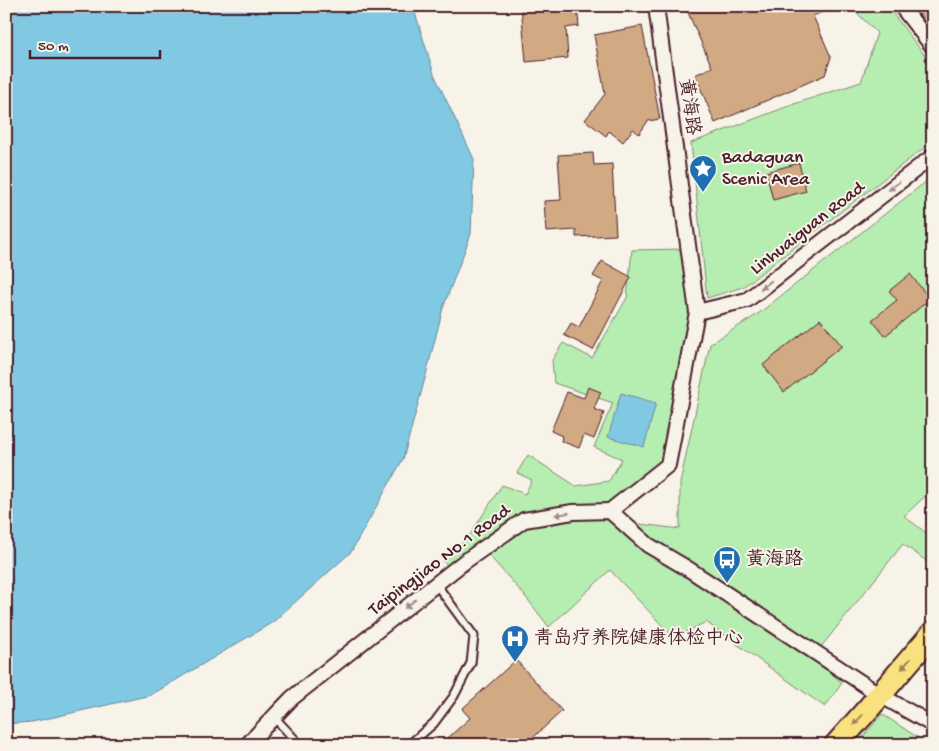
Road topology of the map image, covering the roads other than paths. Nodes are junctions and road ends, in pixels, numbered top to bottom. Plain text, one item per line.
1 (656, 6) edge
2 (901, 6) edge
3 (933, 47) edge
4 (933, 156) edge
5 (697, 312) junction
6 (610, 511) junction
7 (436, 584) junction
8 (933, 633) edge
9 (880, 695) junction
10 (274, 717) junction
11 (933, 725) edge
12 (247, 745) edge
13 (300, 745) edge
14 (409, 745) edge
15 (836, 745) edge

1 - 5 street, 黄海路
2 - 3 street
4 -> 5 street, Linhuaiguan Road
5 - 6 street, 黄海路
6 -> 7 street, Taipingjiao No.1 Road
6 - 9 street
7 -> 10 street, Taipingjiao No.1 Road
7 - 14 lane
8 -> 9 main road
9 - 11 street
9 -> 15 main road
10 - 12 street, Taipingjiao No.1 Road
10 - 13 lane

